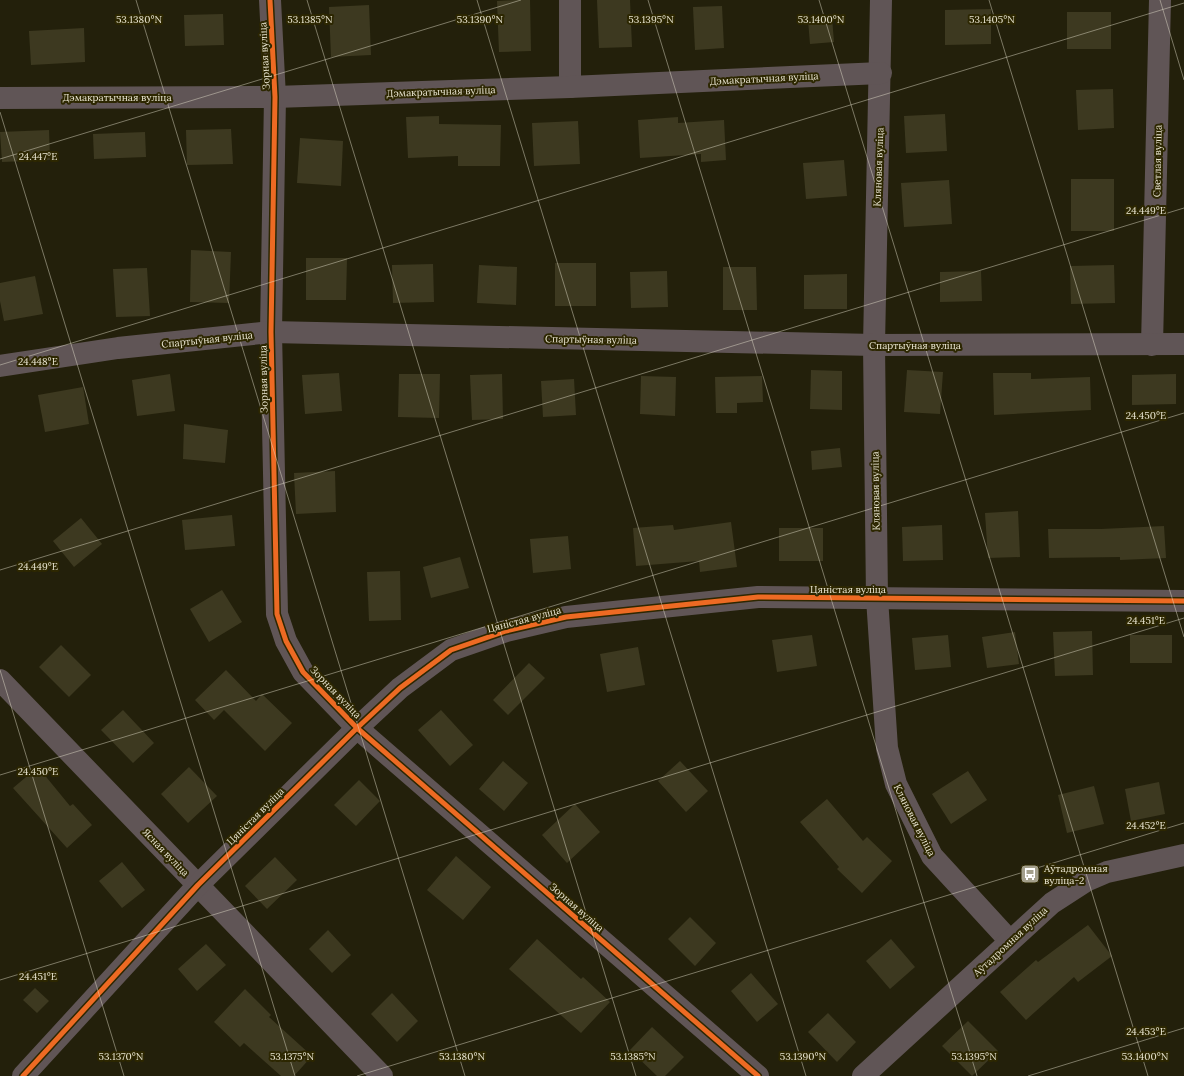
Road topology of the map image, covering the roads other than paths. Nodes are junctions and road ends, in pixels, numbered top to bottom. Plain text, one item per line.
1 (270, 0) edge
2 (570, 0) edge
3 (881, 0) edge
4 (1160, 0) edge
5 (881, 73) junction
6 (570, 87) junction
7 (275, 97) junction
8 (0, 98) edge
9 (271, 332) junction
10 (1184, 344) edge
11 (874, 345) junction
12 (1152, 345) junction
13 (0, 366) edge
14 (877, 598) junction
15 (1184, 601) edge
16 (0, 680) edge
17 (357, 728) junction
18 (1184, 855) edge
19 (198, 885) junction
20 (1010, 941) junction
21 (23, 1076) edge
22 (382, 1076) edge
23 (758, 1076) edge
24 (863, 1076) edge

1 - 7 street, Зорная вуліца
2 - 6 street
3 - 5 street, Кляновая вуліца
4 - 12 street, Светлая вуліца
5 - 6 street, Дэмакратычная вуліца
5 - 11 street, Кляновая вуліца
6 - 7 street, Дэмакратычная вуліца
7 - 8 street, Дэмакратычная вуліца
7 - 9 street, Зорная вуліца
9 - 11 street, Спартыўная вуліца
9 - 13 street, Спартыўная вуліца
9 - 17 street, Зорная вуліца
10 - 12 street, Спартыўная вуліца
11 - 12 street, Спартыўная вуліца
11 - 14 street, Кляновая вуліца
14 - 15 street, Цяністая вуліца
14 - 17 street, Цяністая вуліца
14 - 20 street, Кляновая вуліца
16 - 19 street, Ясная вуліца
17 - 19 street, Цяністая вуліца
17 - 23 street, Зорная вуліца
18 - 20 street, Аўтадромная вуліца
19 - 21 street, Цяністая вуліца
19 - 22 street, Ясная вуліца
20 - 24 street, Аўтадромная вуліца

